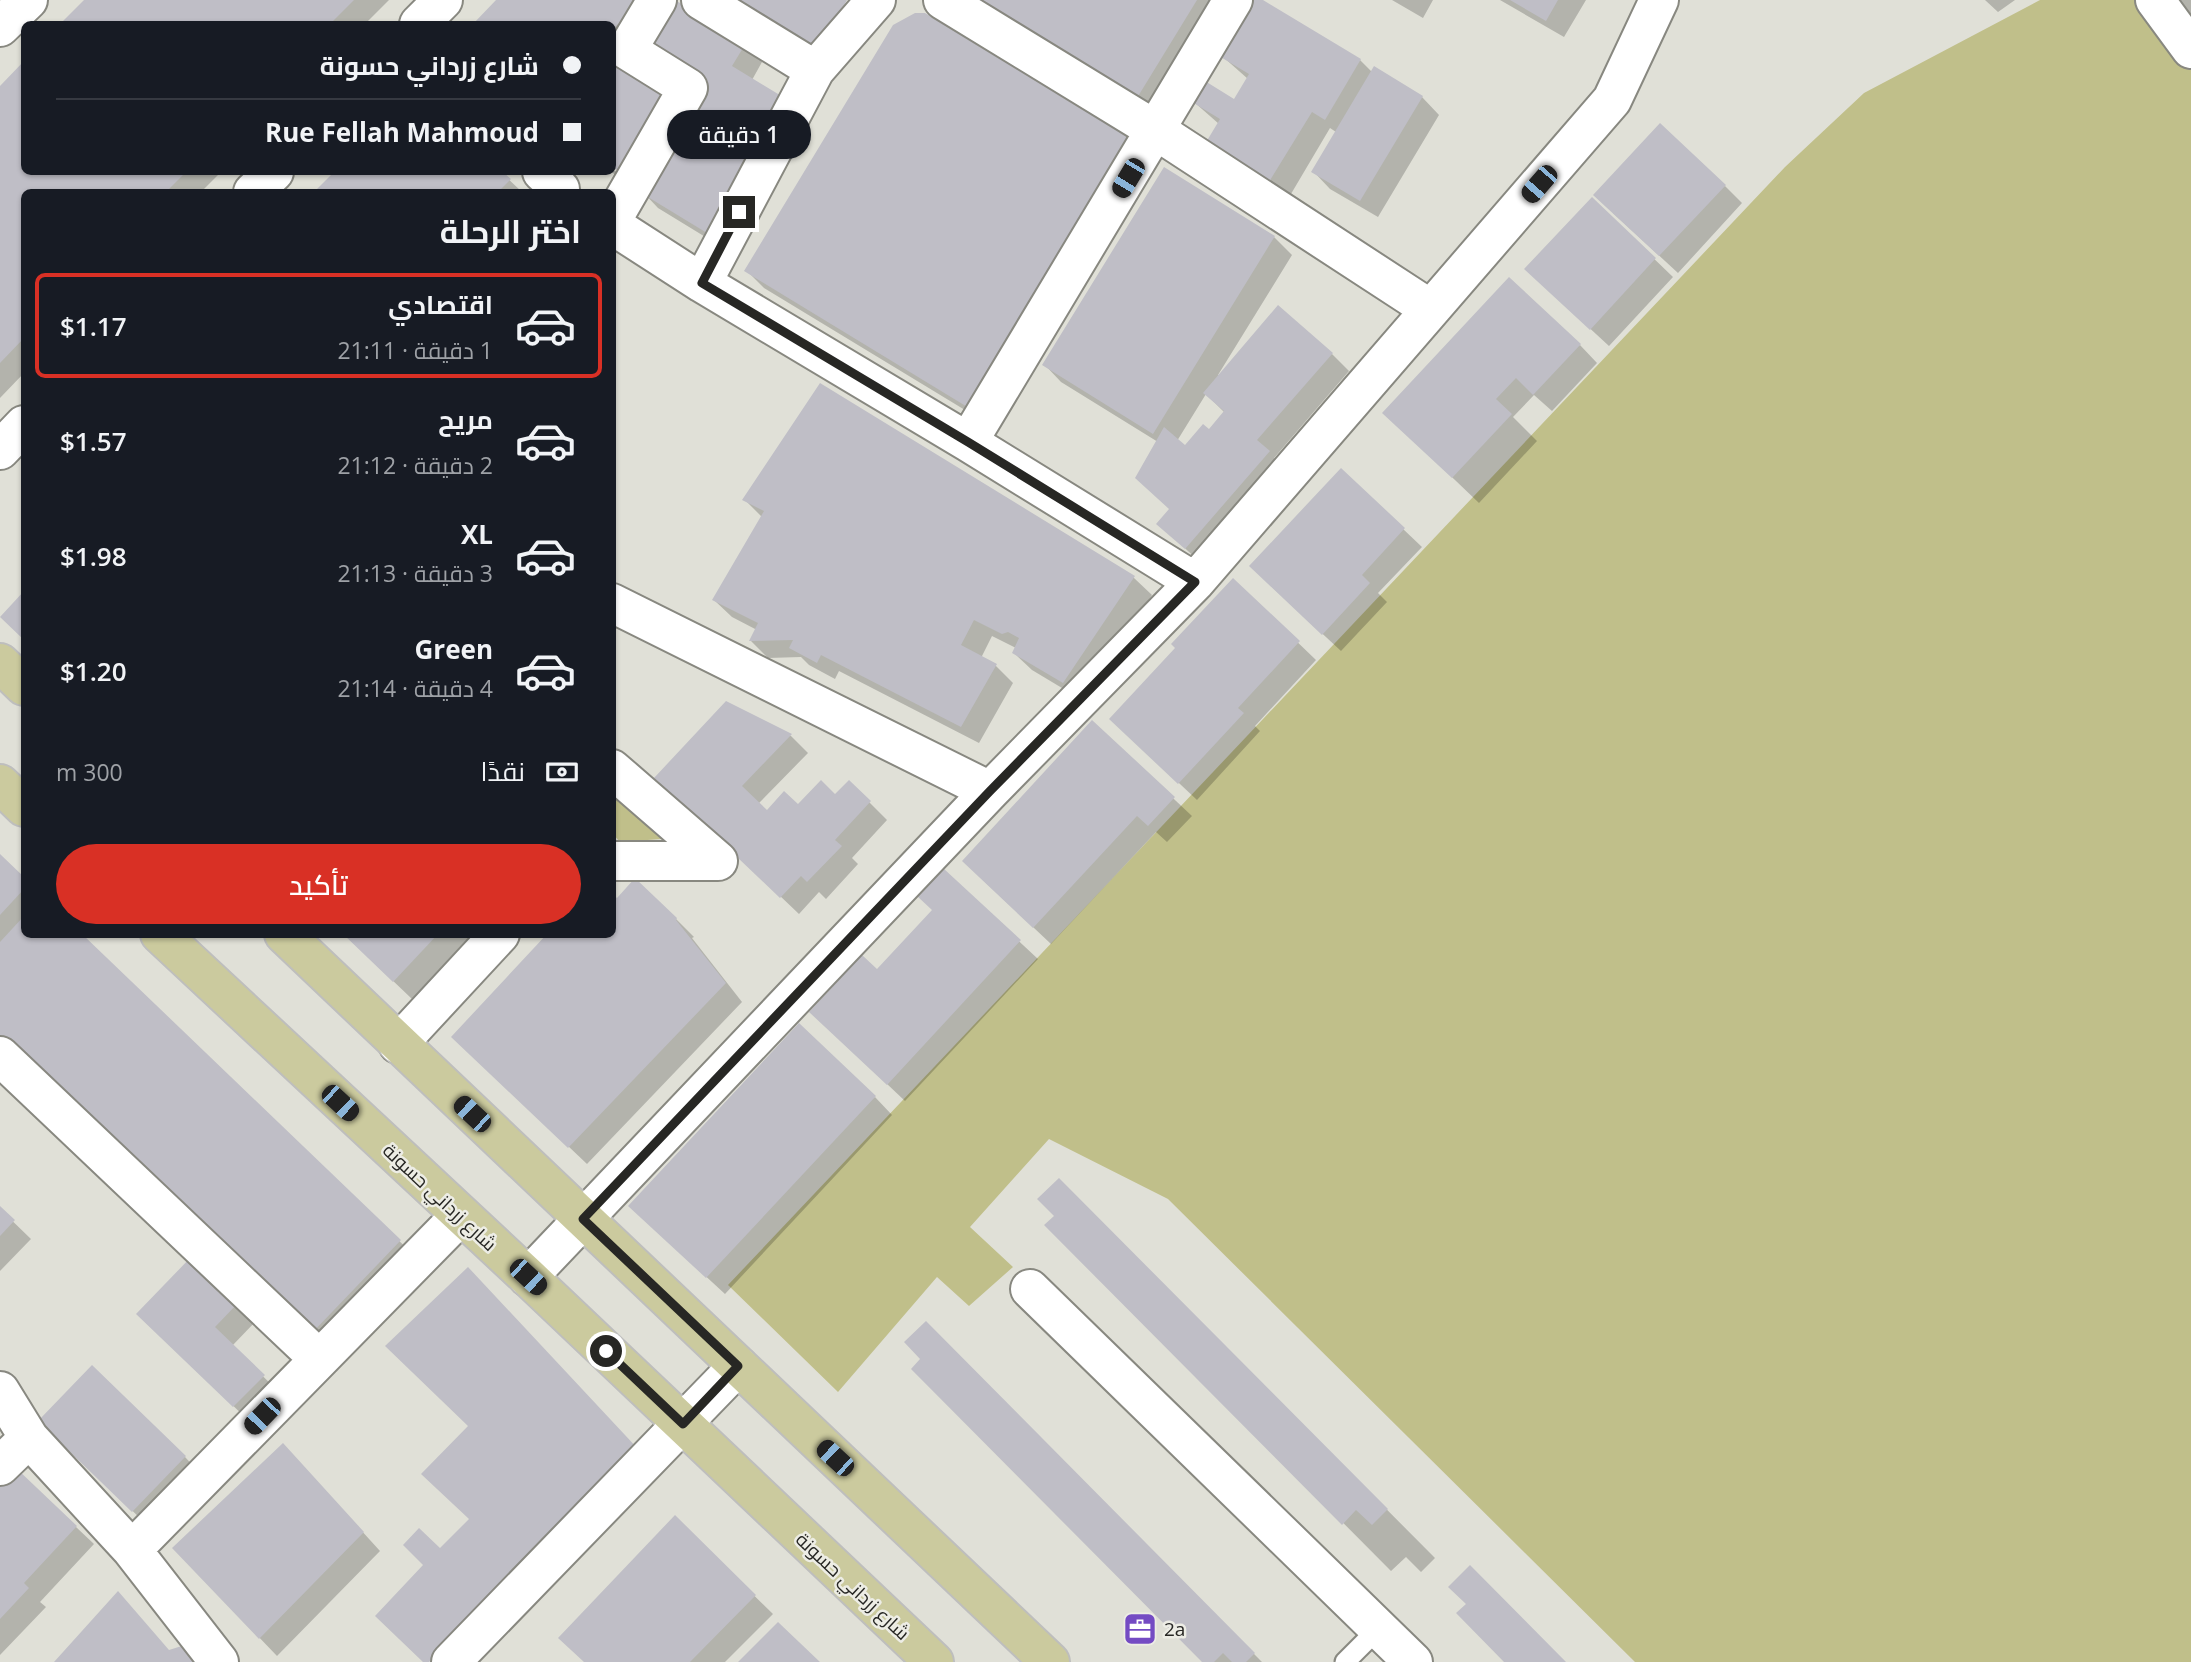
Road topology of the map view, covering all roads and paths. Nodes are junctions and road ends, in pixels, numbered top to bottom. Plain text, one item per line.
1 (27, 0) edge
2 (443, 0) edge
3 (657, 0) edge
4 (701, 0) edge
5 (876, 0) edge
6 (943, 0) edge
7 (1233, 0) edge
8 (1659, 0) edge
9 (2155, 0) edge
10 (422, 21) edge
11 (0, 27) edge
12 (2191, 49) edge
13 (815, 70) junction
14 (1157, 131) junction
15 (271, 175) edge
16 (256, 189) edge
17 (616, 216) edge
18 (616, 226) edge
19 (702, 283) junction
20 (1430, 309) junction
21 (21, 428) edge
22 (968, 442) junction
23 (0, 450) edge
24 (1195, 582) junction
25 (616, 607) edge
26 (0, 663) edge
27 (21, 683) edge
28 (616, 772) edge
29 (0, 784) edge
30 (990, 791) junction
31 (21, 804) edge
32 (616, 861) edge
33 (164, 938) edge
34 (288, 938) edge
35 (496, 938) edge
36 (398, 1044) junction
37 (0, 1056) edge
38 (460, 1216) junction
39 (583, 1219) junction
40 (528, 1277) junction
41 (1030, 1289) dead end
42 (318, 1358) junction
43 (738, 1366) junction
44 (0, 1391) edge
45 (683, 1424) junction
46 (30, 1438) junction
47 (0, 1466) edge
48 (132, 1550) junction
49 (1378, 1629) junction
50 (219, 1662) edge
51 (451, 1662) edge
52 (934, 1662) edge
53 (1050, 1662) edge
54 (1345, 1662) edge
55 (1413, 1662) edge

1 - 11 street
2 - 10 street
3 - 17 street
4 - 13 street
5 - 13 street
6 - 14 street
7 - 14 street
8 - 20 street
9 - 12 street
13 - 19 street
14 - 20 street
14 - 22 street
15 - 16 street
18 - 19 street
19 - 22 street
20 - 24 street
21 - 23 street
22 - 24 street
24 - 30 street
25 - 30 street
26 - 27 main road
28 - 32 street
29 - 31 main road
30 - 39 street
33 - 38 main road, شارع زرداني حسونة
34 - 36 main road
35 - 36 street
36 - 39 main road
37 - 42 street
38 - 40 main road, شارع زرداني حسونة
38 - 42 street
39 - 40 street
39 - 43 main road
40 - 45 main road, شارع زرداني حسونة
41 - 49 street
42 - 48 street
43 - 45 street
43 - 53 main road
44 - 46 street
45 - 51 street
45 - 52 main road, شارع زرداني حسونة
46 - 47 street
46 - 48 street
48 - 50 street
49 - 54 lane
49 - 55 street

